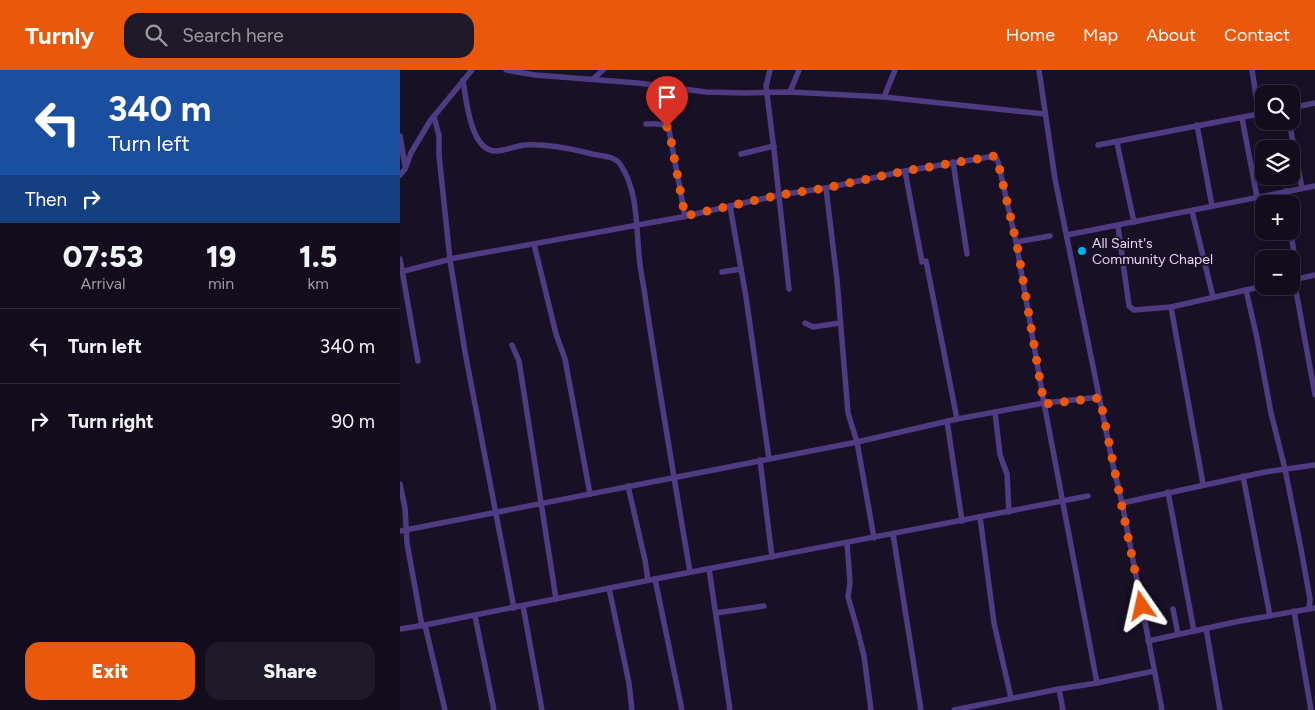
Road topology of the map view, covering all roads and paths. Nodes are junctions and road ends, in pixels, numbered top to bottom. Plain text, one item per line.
1 (472, 70) edge
2 (506, 70) edge
3 (603, 70) edge
4 (770, 70) edge
5 (799, 70) edge
6 (895, 70) edge
7 (1039, 70) edge
8 (1252, 70) edge
9 (535, 72) edge
10 (594, 78) junction
11 (462, 80) junction
12 (1255, 85) edge
13 (790, 92) junction
14 (766, 93) junction
15 (884, 98) junction
16 (1315, 104) edge
17 (1300, 106) edge
18 (1045, 114) junction
19 (1255, 115) edge
20 (434, 116) junction
21 (1242, 118) junction
22 (646, 124) dead end
23 (1197, 125) junction
24 (1291, 130) edge
25 (400, 136) edge
26 (1116, 143) junction
27 (1098, 145) dead end
28 (774, 146) junction
29 (741, 154) dead end
30 (953, 162) junction
31 (405, 167) junction
32 (905, 171) junction
33 (400, 174) edge
34 (1315, 186) edge
35 (826, 188) junction
36 (1302, 188) junction
37 (1286, 191) junction
38 (779, 195) junction
39 (1257, 195) edge
40 (1267, 195) edge
41 (1287, 195) edge
42 (1255, 197) edge
43 (730, 206) junction
44 (1212, 206) junction
45 (1192, 210) junction
46 (685, 216) junction
47 (1134, 222) junction
48 (637, 225) junction
49 (1118, 226) junction
50 (1067, 235) junction
51 (1050, 236) dead end
52 (1016, 242) junction
53 (534, 244) junction
54 (967, 254) dead end
55 (400, 259) edge
56 (450, 260) junction
57 (741, 269) junction
58 (401, 272) edge
59 (722, 272) dead end
60 (1315, 275) edge
61 (1300, 278) edge
62 (1255, 288) edge
63 (789, 289) dead end
64 (1246, 290) junction
65 (1295, 295) edge
66 (1214, 296) junction
67 (1171, 307) junction
68 (805, 323) dead end
69 (840, 323) junction
70 (512, 344) dead end
71 (418, 361) dead end
72 (1315, 395) edge
73 (1100, 398) junction
74 (1044, 404) junction
75 (995, 412) junction
76 (958, 419) junction
77 (947, 421) junction
78 (857, 442) junction
79 (769, 459) junction
80 (760, 460) junction
81 (1315, 465) edge
82 (1285, 469) junction
83 (1243, 476) junction
84 (674, 477) junction
85 (400, 484) edge
86 (1203, 484) junction
87 (628, 486) junction
88 (1168, 492) junction
89 (590, 494) junction
90 (1088, 496) dead end
91 (1063, 500) junction
92 (1122, 503) junction
93 (541, 504) junction
94 (497, 512) junction
95 (1009, 512) junction
96 (980, 518) junction
97 (962, 521) junction
98 (407, 529) junction
99 (400, 531) edge
100 (893, 534) junction
101 (874, 538) junction
102 (847, 543) junction
103 (772, 557) junction
104 (709, 569) junction
105 (690, 572) junction
106 (655, 579) junction
107 (648, 580) junction
108 (609, 588) junction
109 (556, 599) junction
110 (523, 606) junction
111 (764, 606) dead end
112 (514, 608) junction
113 (1312, 608) edge
114 (1173, 609) dead end
115 (1294, 612) junction
116 (716, 613) junction
117 (475, 616) junction
118 (1270, 616) junction
119 (423, 625) junction
120 (1206, 628) junction
121 (400, 629) edge
122 (1194, 631) junction
123 (1178, 634) junction
124 (1148, 641) junction
125 (1154, 671) junction
126 (1097, 683) junction
127 (1059, 689) junction
128 (1011, 698) junction
129 (975, 708) edge
130 (444, 710) edge
131 (494, 710) edge
132 (542, 710) edge
133 (632, 710) edge
134 (682, 710) edge
135 (730, 710) edge
136 (871, 710) edge
137 (921, 710) edge
138 (954, 710) edge
139 (1063, 710) edge
140 (1162, 710) edge
141 (1220, 710) edge
142 (1311, 710) edge

1 - 11 street
2 - 9 street
3 - 10 street
4 - 14 street
5 - 13 street
6 - 15 street
7 - 18 street
8 - 12 street
9 - 10 street
10 - 14 street
11 - 20 street
11 - 48 street
13 - 14 street
13 - 15 street
14 - 28 street
15 - 18 street
16 - 17 street
18 - 50 street
19 - 21 street
20 - 31 street
20 - 56 street
21 - 23 street
21 - 39 street
22 - 46 street
23 - 26 street
23 - 44 street
24 - 36 street
25 - 31 street
26 - 27 street
26 - 47 street
28 - 29 street
28 - 38 street
30 - 32 street
30 - 52 street
30 - 54 street
31 - 33 street
32 - 35 street
32 - 76 street
34 - 36 street
35 - 38 street
35 - 69 street
36 - 37 street
37 - 40 street
37 - 41 street
38 - 43 street
38 - 63 street
42 - 44 street
43 - 46 street
43 - 57 street
44 - 45 street
45 - 47 street
45 - 66 street
46 - 48 street
47 - 49 street
48 - 53 street
48 - 84 street
49 - 50 street
49 - 67 street
50 - 73 street
51 - 52 street
52 - 74 street
53 - 56 street
53 - 89 street
55 - 58 street
56 - 58 street
56 - 94 street
57 - 59 street
57 - 79 street
58 - 71 street
60 - 61 street
62 - 64 street
64 - 66 street
64 - 82 street
65 - 72 street
66 - 67 street
67 - 86 street
68 - 69 street
69 - 78 street
70 - 93 street
73 - 74 street
73 - 92 street
74 - 75 street
74 - 91 street
75 - 76 street
75 - 95 street
76 - 77 street
77 - 78 street
77 - 97 street
78 - 79 street
78 - 101 street
79 - 80 street
80 - 84 street
80 - 103 street
81 - 82 street
82 - 83 street
82 - 113 street
83 - 86 street
83 - 118 street
84 - 87 street
84 - 105 street
85 - 98 street
86 - 88 street
87 - 89 street
87 - 107 street
88 - 92 street
88 - 122 street
89 - 93 street
90 - 91 street
91 - 95 street
91 - 126 street
92 - 124 street
93 - 94 street
93 - 109 street
94 - 98 street
94 - 112 street
95 - 96 street
96 - 97 street
96 - 128 street
97 - 100 street
98 - 99 street
98 - 119 street
100 - 101 street
100 - 137 street
101 - 102 street
102 - 103 street
102 - 136 street
103 - 104 street
104 - 105 street
104 - 116 street
105 - 106 street
106 - 107 street
106 - 134 street
107 - 108 street
108 - 109 street
108 - 133 street
109 - 110 street
110 - 112 street
110 - 132 street
111 - 116 street
112 - 117 street
113 - 115 street
114 - 123 street
115 - 118 street
115 - 142 street
116 - 135 street
117 - 119 street
117 - 131 street
118 - 120 street
119 - 121 street
119 - 130 street
120 - 122 street
120 - 141 street
122 - 123 street
123 - 124 street
124 - 125 street
125 - 126 street
125 - 140 street
126 - 127 street
127 - 128 street
127 - 139 street
128 - 129 street
129 - 138 street

